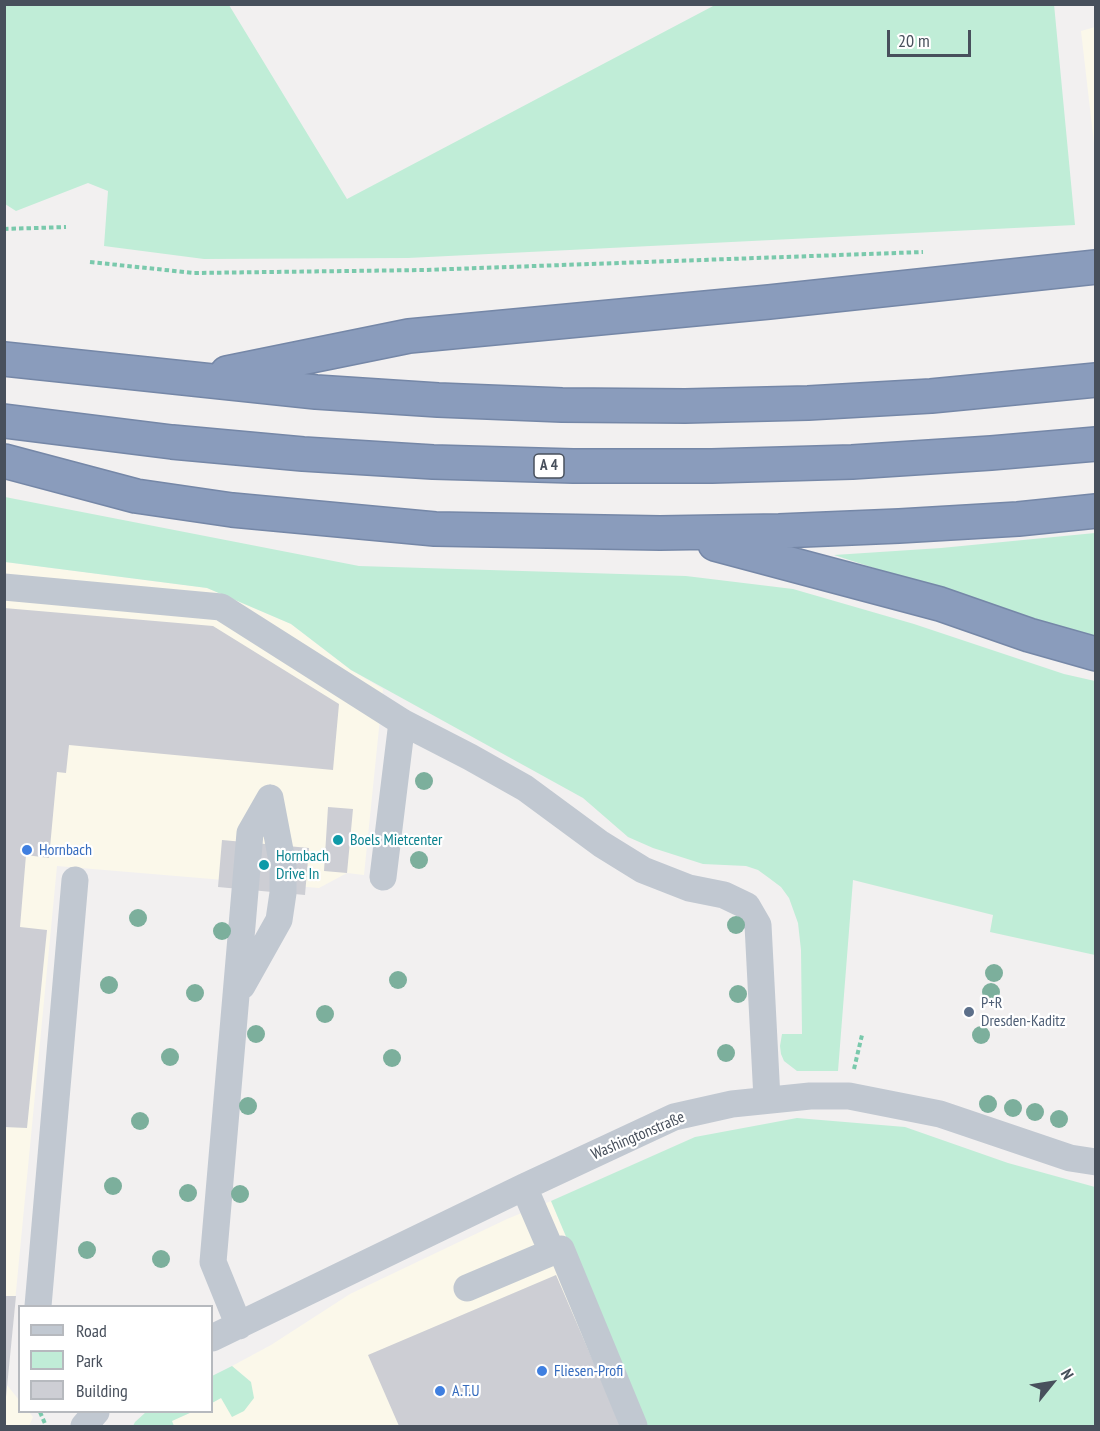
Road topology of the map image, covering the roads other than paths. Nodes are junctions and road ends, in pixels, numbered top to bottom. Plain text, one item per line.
1 (1095, 267) edge
2 (4, 359) edge
3 (193, 380) junction
4 (1095, 380) edge
5 (4, 421) edge
6 (1095, 444) edge
7 (4, 461) edge
8 (1095, 511) edge
9 (660, 532) junction
10 (4, 587) edge
11 (1095, 654) edge
12 (402, 722) junction
13 (384, 877) dead end
14 (75, 880) dead end
15 (237, 995) junction
16 (767, 1099) junction
17 (1095, 1162) edge
18 (524, 1187) junction
19 (552, 1252) junction
20 (467, 1288) dead end
21 (38, 1305) edge
22 (239, 1326) junction
23 (213, 1338) edge
24 (95, 1413) edge
25 (85, 1426) edge
26 (634, 1426) edge

1 - 3 highway
2 - 3 highway
3 - 4 highway
5 - 6 highway, A 4
7 - 9 highway
8 - 9 highway
9 - 11 highway
10 - 12 street
12 - 13 street
12 - 16 street
14 - 21 street
15 - 15 street
15 - 22 street
16 - 17 street, Washingtonstraße
16 - 18 street, Washingtonstraße
18 - 19 street
18 - 22 street, Washingtonstraße
19 - 20 street
19 - 26 street
22 - 23 street, Washingtonstraße
24 - 25 street

